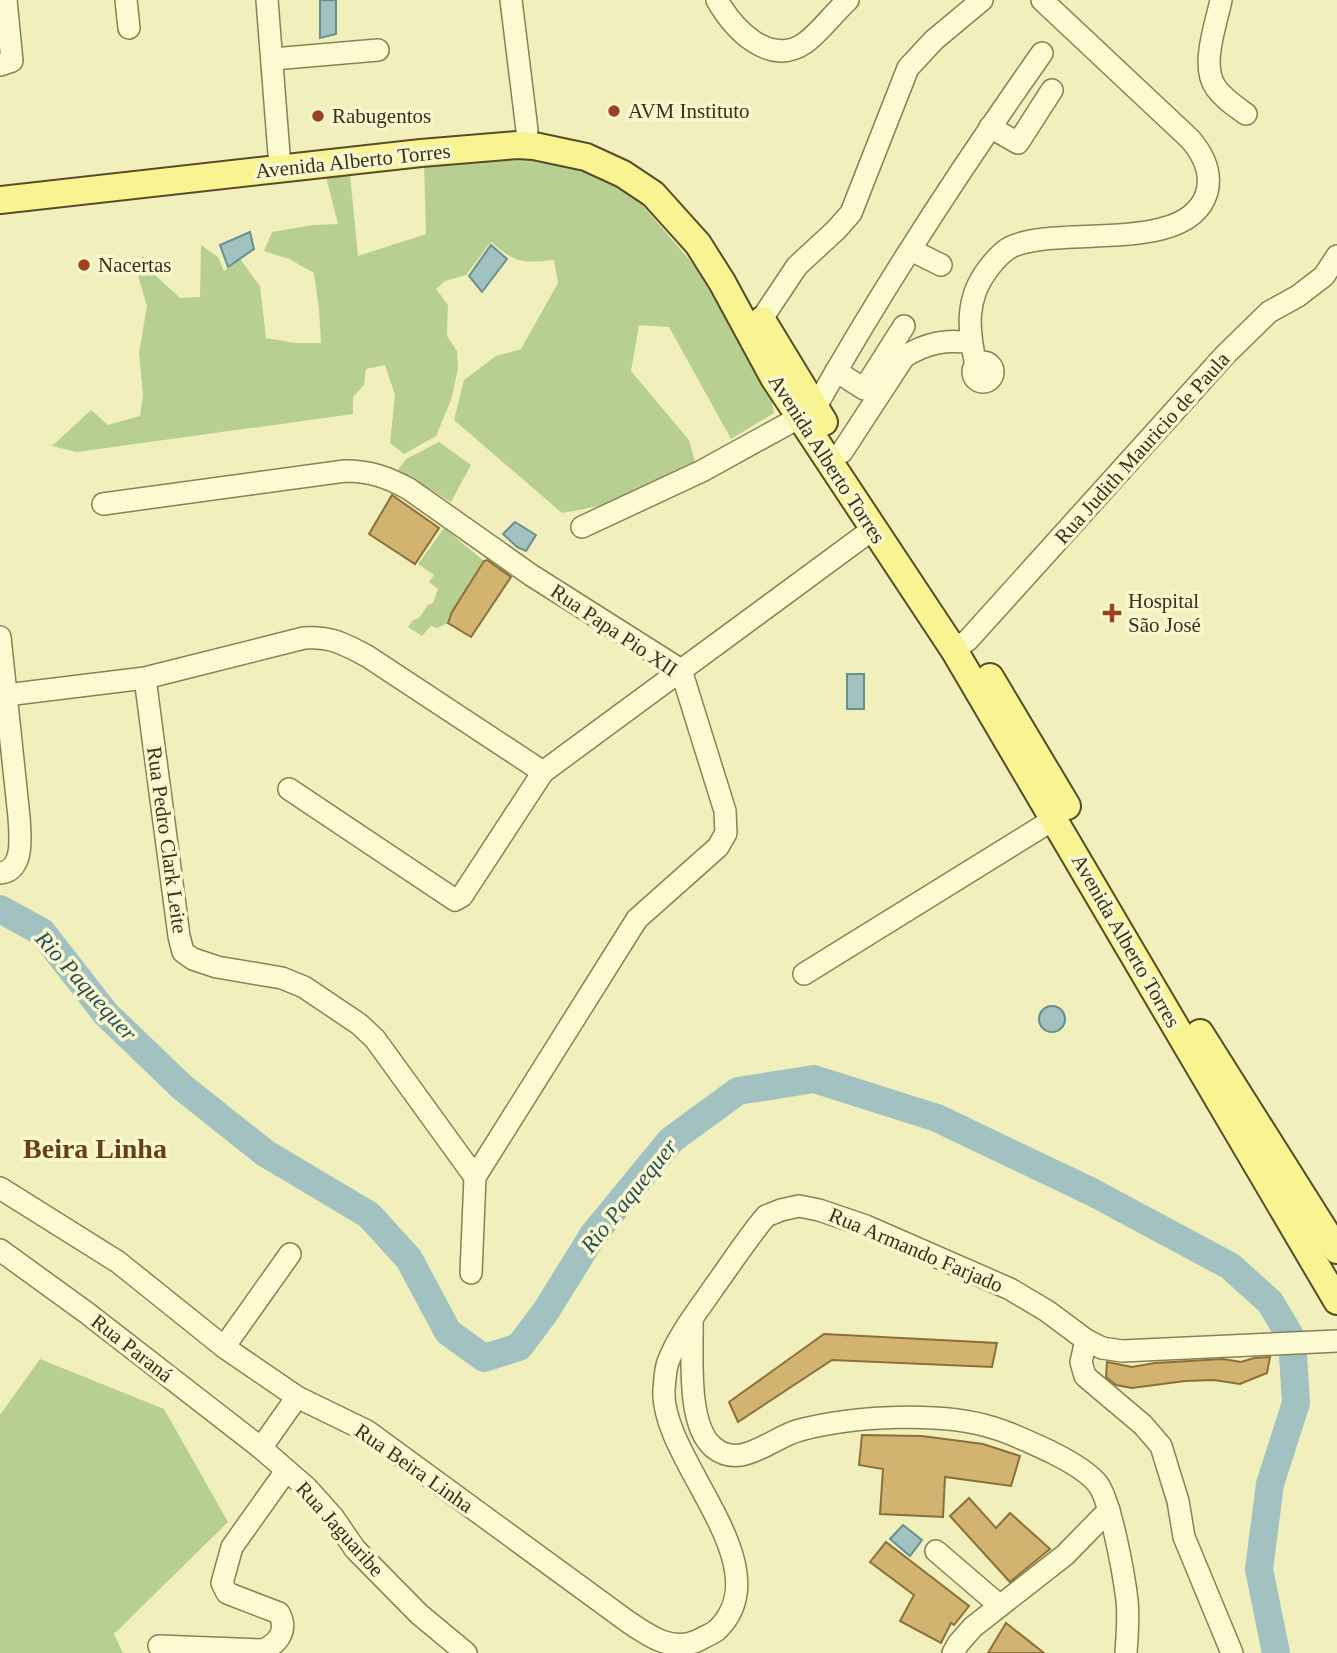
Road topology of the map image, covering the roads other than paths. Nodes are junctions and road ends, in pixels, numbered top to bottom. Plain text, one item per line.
1 (6, 0) edge
2 (126, 0) edge
3 (267, 0) edge
4 (511, 0) edge
5 (717, 0) edge
6 (848, 0) edge
7 (982, 0) edge
8 (1042, 0) edge
9 (1222, 0) edge
10 (129, 28) dead end
11 (378, 50) dead end
12 (1042, 53) dead end
13 (273, 59) junction
14 (0, 65) edge
15 (1052, 90) dead end
16 (1246, 114) dead end
17 (990, 127) junction
18 (527, 130) junction
19 (279, 154) junction
20 (0, 184) edge
21 (0, 200) edge
22 (911, 250) junction
23 (1337, 256) edge
24 (942, 265) dead end
25 (761, 320) junction
26 (904, 326) dead end
27 (971, 343) junction
28 (976, 365) dead end
29 (836, 371) junction
30 (808, 413) junction
31 (842, 452) junction
32 (103, 504) dead end
33 (582, 527) dead end
34 (873, 529) junction
35 (0, 637) edge
36 (961, 645) junction
37 (681, 670) junction
38 (145, 678) junction
39 (6, 695) junction
40 (543, 772) junction
41 (289, 789) dead end
42 (1054, 819) junction
43 (0, 873) edge
44 (804, 974) dead end
45 (475, 1177) junction
46 (0, 1188) edge
47 (0, 1250) edge
48 (1337, 1250) edge
49 (290, 1254) dead end
50 (471, 1273) dead end
51 (1336, 1295) edge
52 (692, 1320) junction
53 (1086, 1340) junction
54 (1331, 1342) edge
55 (224, 1347) junction
56 (297, 1397) junction
57 (261, 1448) junction
58 (286, 1471) junction
59 (1109, 1510) junction
60 (936, 1551) dead end
61 (737, 1582) joint
62 (999, 1605) junction
63 (159, 1646) dead end
64 (466, 1653) edge
65 (953, 1653) edge
66 (1126, 1653) edge
67 (1232, 1653) edge

1 - 14 street
2 - 10 street
3 - 13 street
4 - 18 street
5 - 6 street
7 - 25 street
8 - 27 street
9 - 16 street
11 - 13 street
12 - 17 street
13 - 19 street
15 - 17 street
17 - 22 street
18 - 19 main road, Avenida Alberto Torres
18 - 25 main road, Avenida Alberto Torres
19 - 20 main road, Avenida Alberto Torres
21 - 30 main road, Avenida Alberto Torres
22 - 24 street
22 - 29 street
23 - 36 street, Rua Judith Mauricio de Paula
25 - 30 main road, Avenida Alberto Torres
26 - 29 street
27 - 28 street
27 - 31 street
29 - 30 street
30 - 31 main road, Avenida Alberto Torres
30 - 33 street
30 - 34 main road, Avenida Alberto Torres
31 - 36 main road, Avenida Alberto Torres
32 - 37 street, Rua Papa Pio XII
34 - 36 main road, Avenida Alberto Torres
34 - 37 street
35 - 39 street
36 - 42 main road, Avenida Alberto Torres
36 - 48 main road, Avenida Alberto Torres
37 - 40 street
37 - 45 street, Rua Papa Pio XII
38 - 39 street
38 - 40 street
38 - 45 street, Rua Pedro Clark Leite
39 - 43 street
40 - 41 street
42 - 44 street
42 - 51 main road, Avenida Alberto Torres
45 - 50 street, Rua Papa Pio XII
46 - 55 street, Rua Beira Linha
47 - 57 street, Rua Paraná
49 - 55 street
52 - 53 street, Rua Armando Farjado
52 - 59 street
52 - 61 street, Rua Armando Farjado
53 - 54 street, Rua Armando Farjado
53 - 67 street
55 - 56 street, Rua Beira Linha
56 - 57 street
56 - 61 street, Rua Beira Linha
57 - 58 street, Rua Jaguaribe
58 - 63 street
58 - 64 street, Rua Jaguaribe
59 - 62 street
59 - 66 street
60 - 62 street
62 - 65 street

